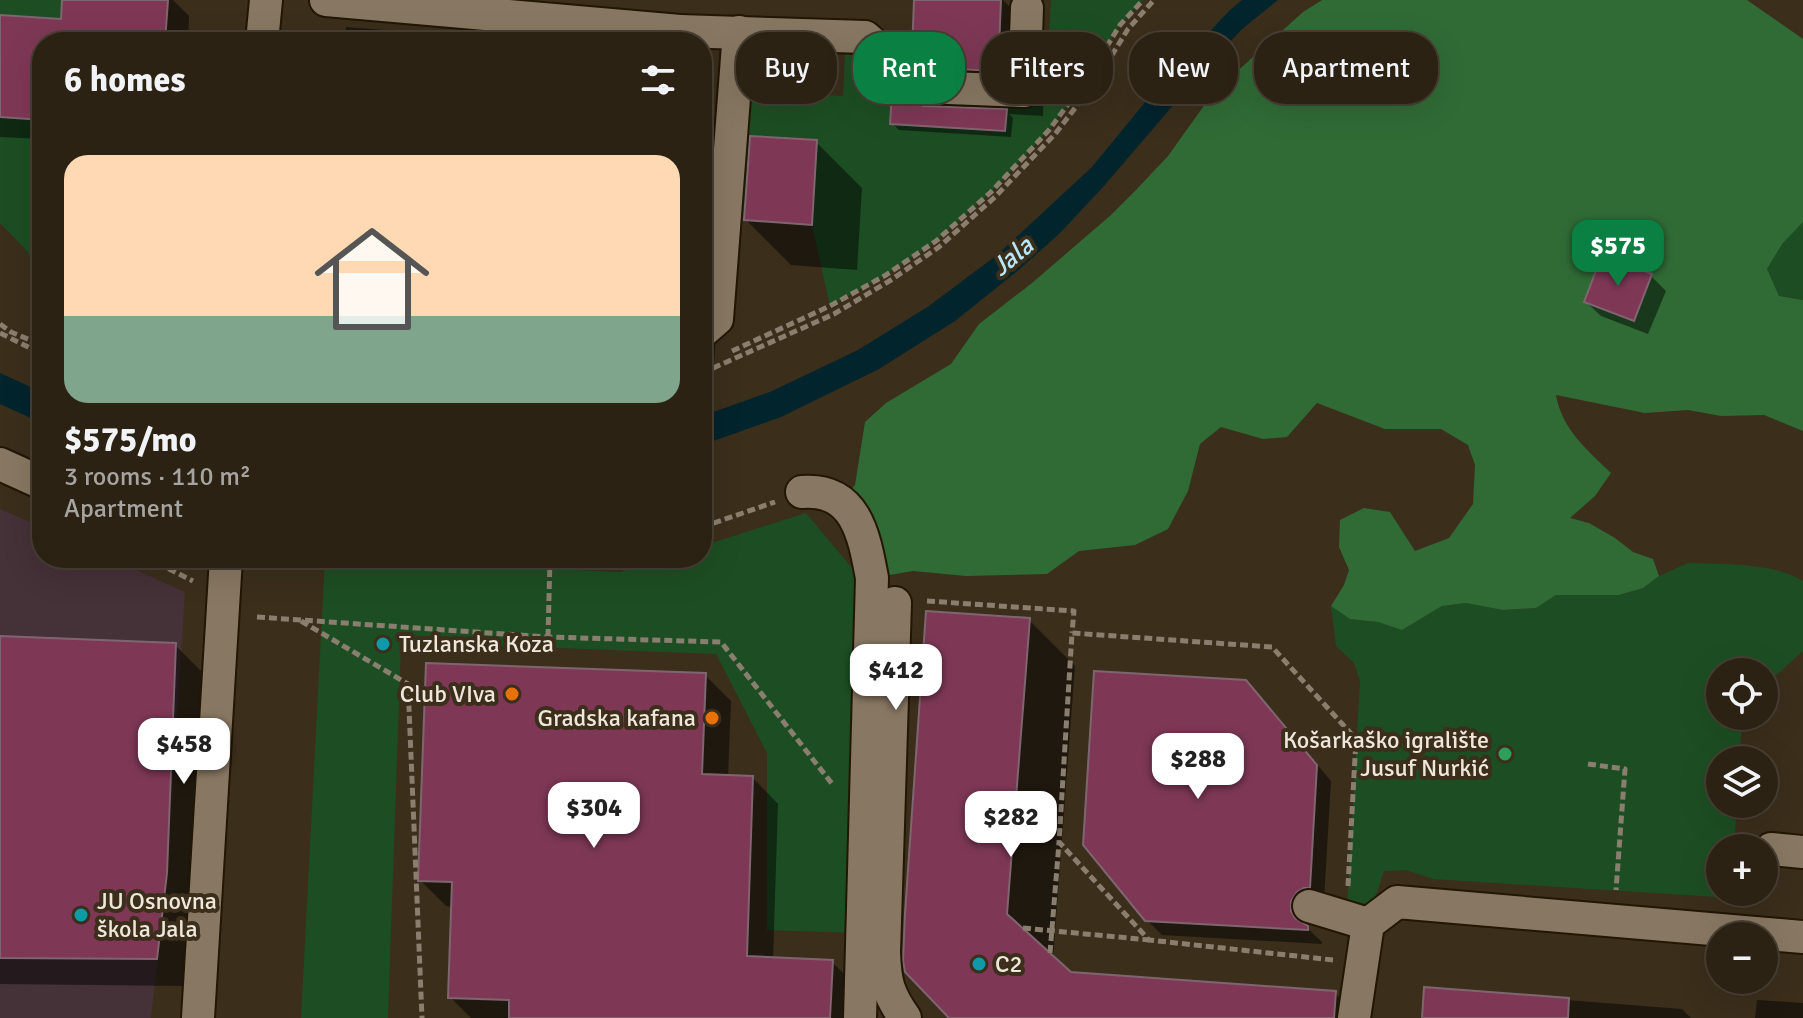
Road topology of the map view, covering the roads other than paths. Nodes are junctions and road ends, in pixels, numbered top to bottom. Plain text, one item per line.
1 (266, 0) edge
2 (326, 0) edge
3 (425, 4) edge
4 (1027, 8) dead end
5 (263, 32) edge
6 (590, 32) edge
7 (736, 32) edge
8 (712, 34) edge
9 (837, 36) edge
10 (736, 71) edge
11 (712, 341) edge
12 (0, 464) edge
13 (32, 478) edge
14 (802, 492) road end
15 (225, 568) edge
16 (906, 602) road end
17 (1778, 850) edge
18 (1803, 852) edge
19 (1309, 906) dead end
20 (1368, 924) junction
21 (1803, 937) edge
22 (198, 1018) edge
23 (860, 1018) edge
24 (905, 1018) edge
25 (1354, 1018) edge

1 - 5 street
2 - 3 street
3 - 6 street
4 - 9 street
7 - 8 street
10 - 11 street
12 - 13 street
14 - 23 street
15 - 22 street
16 - 24 street
17 - 18 street
19 - 20 street
20 - 21 street
20 - 25 street

